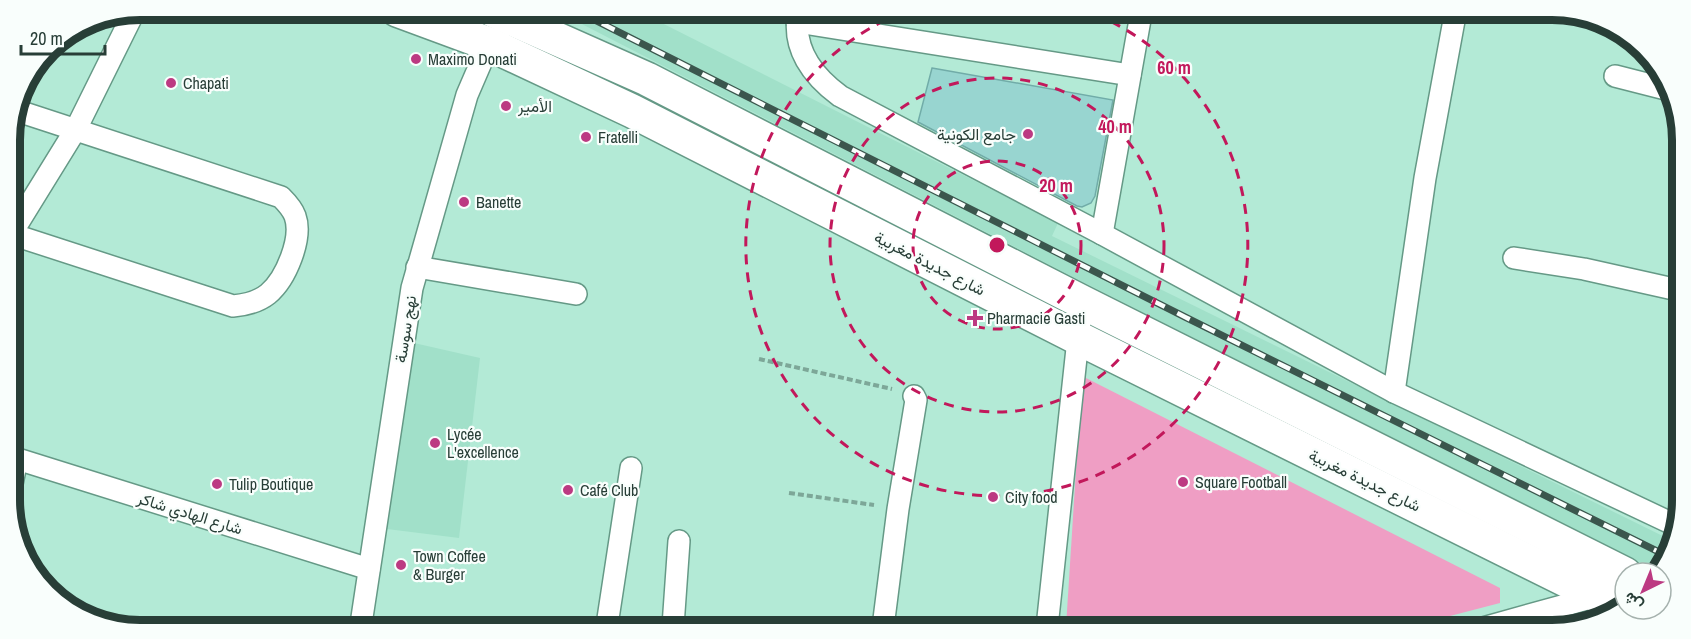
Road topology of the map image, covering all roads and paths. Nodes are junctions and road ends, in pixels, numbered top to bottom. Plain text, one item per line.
1 (424, 20) edge
2 (514, 20) edge
3 (798, 20) edge
4 (815, 20) edge
5 (1140, 20) edge
6 (1454, 20) edge
7 (130, 21) edge
8 (489, 44) junction
9 (1130, 75) junction
10 (1615, 76) dead end
11 (1660, 87) edge
12 (23, 113) edge
13 (76, 129) junction
14 (20, 220) edge
15 (1102, 234) junction
16 (20, 238) edge
17 (1514, 258) dead end
18 (417, 267) junction
19 (1672, 289) edge
20 (576, 294) dead end
21 (1082, 302) junction
22 (1078, 338) junction
23 (759, 359) dead end
24 (1394, 392) junction
25 (914, 396) joint
26 (20, 460) edge
27 (631, 468) dead end
28 (789, 492) dead end
29 (898, 509) junction
30 (1669, 522) edge
31 (679, 541) dead end
32 (1613, 568) edge
33 (369, 569) junction
34 (1609, 602) edge
35 (885, 619) edge
36 (1048, 619) edge
37 (1527, 619) edge
38 (362, 620) edge
39 (609, 620) edge
40 (673, 620) edge

1 - 8 main road, شارع جديدة مغربية
2 - 21 main road, شارع جديدة مغربية
3 - 15 street
4 - 9 street
5 - 9 street
6 - 24 street
7 - 13 street
8 - 18 street, نهج سوسة
8 - 22 main road, شارع جديدة مغربية
9 - 15 street
10 - 11 street
12 - 13 street
13 - 14 street
13 - 16 street
15 - 24 street
17 - 19 street
18 - 20 street
18 - 33 street, نهج سوسة
21 - 22 street
21 - 32 main road, شارع جديدة مغربية
22 - 34 main road, شارع جديدة مغربية
22 - 36 street
23 - 25 path
24 - 30 street
25 - 29 street
26 - 33 street, شارع الهادي شاكر
27 - 39 street
28 - 29 path
29 - 35 street
31 - 40 street
33 - 38 street, نهج سوسة
34 - 37 street

